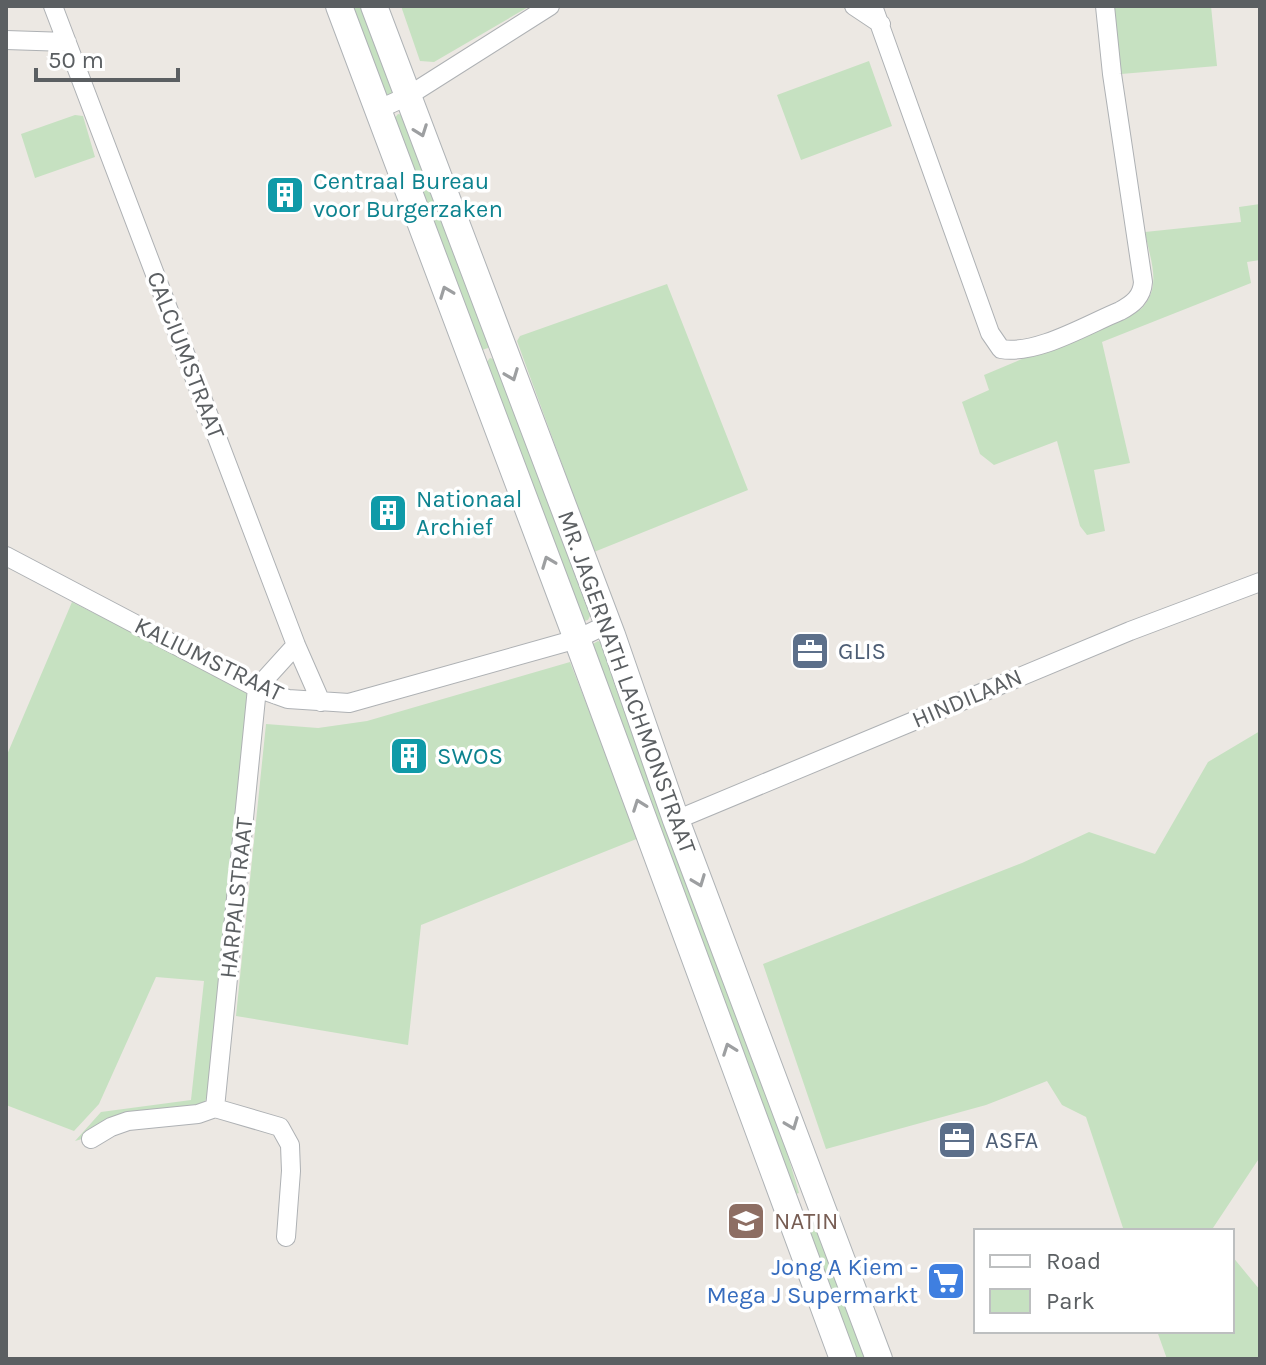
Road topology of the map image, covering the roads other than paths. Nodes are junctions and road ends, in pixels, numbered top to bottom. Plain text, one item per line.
1 (53, 6) edge
2 (339, 6) edge
3 (374, 6) edge
4 (550, 6) edge
5 (854, 6) edge
6 (873, 6) edge
7 (1105, 6) edge
8 (881, 24) junction
9 (6, 40) edge
10 (67, 42) junction
11 (408, 96) junction
12 (377, 110) junction
13 (6, 556) edge
14 (1260, 582) edge
15 (608, 624) junction
16 (577, 639) junction
17 (296, 645) junction
18 (257, 688) junction
19 (321, 702) junction
20 (676, 820) junction
21 (215, 1108) junction
22 (91, 1139) dead end
23 (286, 1237) dead end
24 (843, 1359) edge
25 (879, 1359) edge

1 - 10 street, CALCIUMSTRAAT
2 - 12 main road, MR. JAGERNATH LACHMONSTRAAT
3 - 11 main road, MR. JAGERNATH LACHMONSTRAAT
4 - 11 street
5 - 8 street
6 - 8 street
7 - 8 street
9 - 10 street
10 - 17 street, CALCIUMSTRAAT
11 - 12 street
11 -> 15 main road, MR. JAGERNATH LACHMONSTRAAT
16 -> 12 main road, MR. JAGERNATH LACHMONSTRAAT
13 - 18 street, KALIUMSTRAAT
14 - 20 street, HINDILAAN
15 - 16 street, KALIUMSTRAAT
15 - 20 main road, MR. JAGERNATH LACHMONSTRAAT
16 - 19 street, KALIUMSTRAAT
24 -> 16 main road, MR. JAGERNATH LACHMONSTRAAT
17 - 18 street
17 - 19 street, CALCIUMSTRAAT
18 - 19 street, KALIUMSTRAAT
18 - 21 street, HARPALSTRAAT
20 -> 25 main road, MR. JAGERNATH LACHMONSTRAAT
21 - 22 street
21 - 23 street

